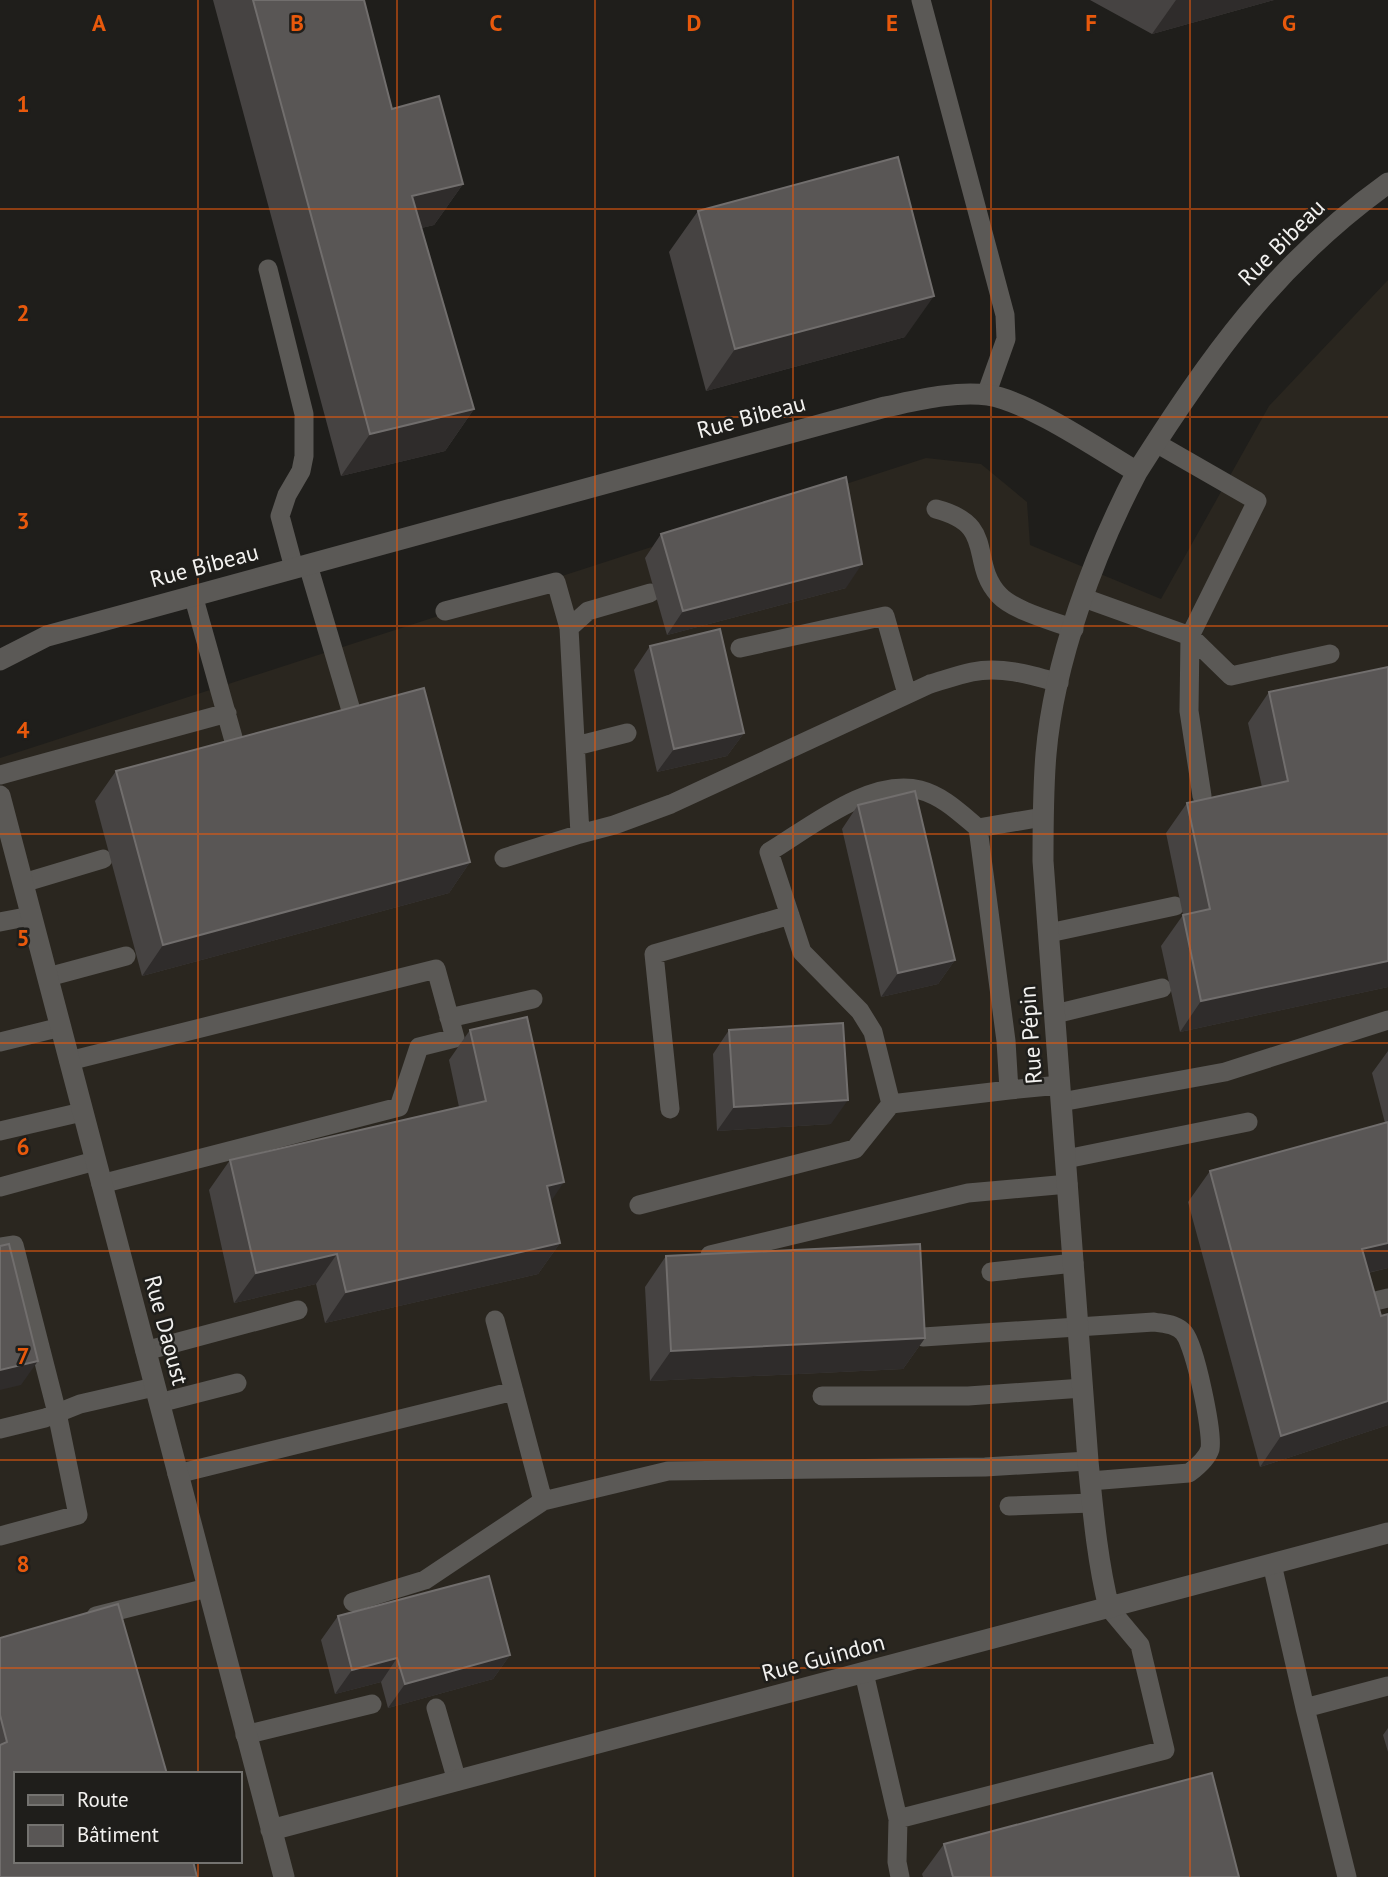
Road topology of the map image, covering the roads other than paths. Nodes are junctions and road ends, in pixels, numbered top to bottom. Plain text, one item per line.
1 (921, 0) edge
2 (1388, 183) edge
3 (268, 269) dead end
4 (986, 395) junction
5 (1156, 443) junction
6 (1138, 472) junction
7 (936, 509) dead end
8 (301, 566) junction
9 (650, 593) dead end
10 (193, 595) junction
11 (1084, 598) junction
12 (445, 611) dead end
13 (569, 628) junction
14 (1074, 629) junction
15 (1190, 636) junction
16 (740, 648) dead end
17 (1330, 654) dead end
18 (0, 660) edge
19 (1059, 683) junction
20 (907, 695) junction
21 (227, 713) junction
22 (353, 717) edge
23 (627, 733) dead end
24 (234, 741) edge
25 (576, 746) junction
26 (0, 775) edge
27 (0, 796) edge
28 (1202, 796) dead end
29 (1044, 817) junction
30 (978, 828) junction
31 (580, 834) junction
32 (504, 858) dead end
33 (103, 859) dead end
34 (23, 883) junction
35 (1175, 906) dead end
36 (790, 915) junction
37 (31, 916) junction
38 (0, 922) edge
39 (1049, 933) junction
40 (126, 956) dead end
41 (48, 977) junction
42 (1162, 988) dead end
43 (533, 999) dead end
44 (1055, 1014) junction
45 (449, 1018) junction
46 (1388, 1020) edge
47 (61, 1027) junction
48 (0, 1042) edge
49 (69, 1061) junction
50 (1009, 1090) junction
51 (1061, 1093) junction
52 (891, 1104) junction
53 (670, 1109) dead end
54 (82, 1112) junction
55 (1248, 1122) dead end
56 (0, 1131) edge
57 (1066, 1159) junction
58 (95, 1161) junction
59 (101, 1184) junction
60 (1068, 1184) junction
61 (0, 1186) edge
62 (639, 1205) dead end
63 (0, 1247) edge
64 (710, 1255) edge
65 (1074, 1263) junction
66 (991, 1272) dead end
67 (1388, 1298) edge
68 (1367, 1303) edge
69 (298, 1310) dead end
70 (495, 1320) dead end
71 (1079, 1327) junction
72 (923, 1337) edge
73 (145, 1351) junction
74 (237, 1383) dead end
75 (1083, 1388) junction
76 (514, 1391) junction
77 (157, 1395) junction
78 (822, 1396) dead end
79 (57, 1413) junction
80 (0, 1429) edge
81 (1089, 1471) junction
82 (177, 1474) junction
83 (543, 1501) junction
84 (1092, 1503) junction
85 (1009, 1506) dead end
86 (1388, 1533) edge
87 (0, 1536) edge
88 (1272, 1564) junction
89 (207, 1588) junction
90 (353, 1602) dead end
91 (1110, 1608) junction
92 (74, 1622) edge
93 (864, 1673) junction
94 (1388, 1686) edge
95 (372, 1704) dead end
96 (1305, 1707) junction
97 (436, 1708) dead end
98 (245, 1735) junction
99 (457, 1781) junction
100 (898, 1819) junction
101 (271, 1830) junction
102 (284, 1877) edge
103 (900, 1877) edge
104 (1347, 1877) edge

1 - 4 lane
2 - 5 street, Rue Bibeau
3 - 8 lane
4 - 6 street, Rue Bibeau
4 - 8 street, Rue Bibeau
5 - 6 street, Rue Bibeau
5 - 15 lane
6 - 11 street, Rue Pépin
7 - 14 lane
8 - 10 street, Rue Bibeau
8 - 22 lane
9 - 13 lane
10 - 18 street, Rue Bibeau
10 - 21 lane
11 - 14 street, Rue Pépin
11 - 15 lane
12 - 13 lane
13 - 25 lane
14 - 19 street, Rue Pépin
15 - 17 lane
15 - 28 lane
16 - 20 lane
19 - 20 lane
19 - 29 street, Rue Pépin
20 - 31 lane
21 - 24 lane
21 - 26 lane
23 - 25 lane
25 - 31 lane
27 - 34 street, Rue Daoust
29 - 30 lane
29 - 39 street, Rue Pépin
30 - 36 lane
30 - 50 lane
31 - 32 lane
33 - 34 lane
34 - 37 street, Rue Daoust
35 - 39 lane
36 - 52 lane
36 - 53 lane
37 - 38 lane
37 - 41 street, Rue Daoust
39 - 44 street, Rue Pépin
40 - 41 lane
41 - 47 street, Rue Daoust
42 - 44 lane
43 - 45 lane
44 - 51 street, Rue Pépin
45 - 49 lane
45 - 59 lane
46 - 51 lane
47 - 48 lane
47 - 49 street, Rue Daoust
49 - 54 street, Rue Daoust
50 - 51 lane
50 - 52 lane
51 - 57 street, Rue Pépin
52 - 62 lane
54 - 56 lane
54 - 58 street, Rue Daoust
55 - 57 lane
57 - 60 street, Rue Pépin
58 - 59 street, Rue Daoust
58 - 61 lane
59 - 73 street, Rue Daoust
60 - 64 lane
60 - 65 street, Rue Pépin
63 - 79 lane
65 - 66 lane
65 - 71 street, Rue Pépin
67 - 68 lane
69 - 73 lane
70 - 76 lane
71 - 72 lane
71 - 75 street, Rue Pépin
71 - 81 lane
73 - 77 street, Rue Daoust
74 - 77 lane
75 - 78 lane
75 - 81 street, Rue Pépin
76 - 82 lane
76 - 83 lane
77 - 79 lane
77 - 82 street, Rue Daoust
79 - 80 lane
79 - 87 lane
81 - 83 lane
81 - 84 street, Rue Pépin
82 - 89 street, Rue Daoust
83 - 90 lane
84 - 85 lane
84 - 91 street, Rue Pépin
86 - 88 street, Rue Guindon
88 - 91 street, Rue Guindon
88 - 96 lane
89 - 92 lane
89 - 98 street, Rue Daoust
91 - 93 street, Rue Guindon
91 - 100 lane
93 - 99 street, Rue Guindon
93 - 100 lane
94 - 96 lane
95 - 98 lane
96 - 104 lane
97 - 99 lane
98 - 101 street, Rue Daoust
99 - 101 street, Rue Guindon
100 - 103 lane
101 - 102 street, Rue Daoust

